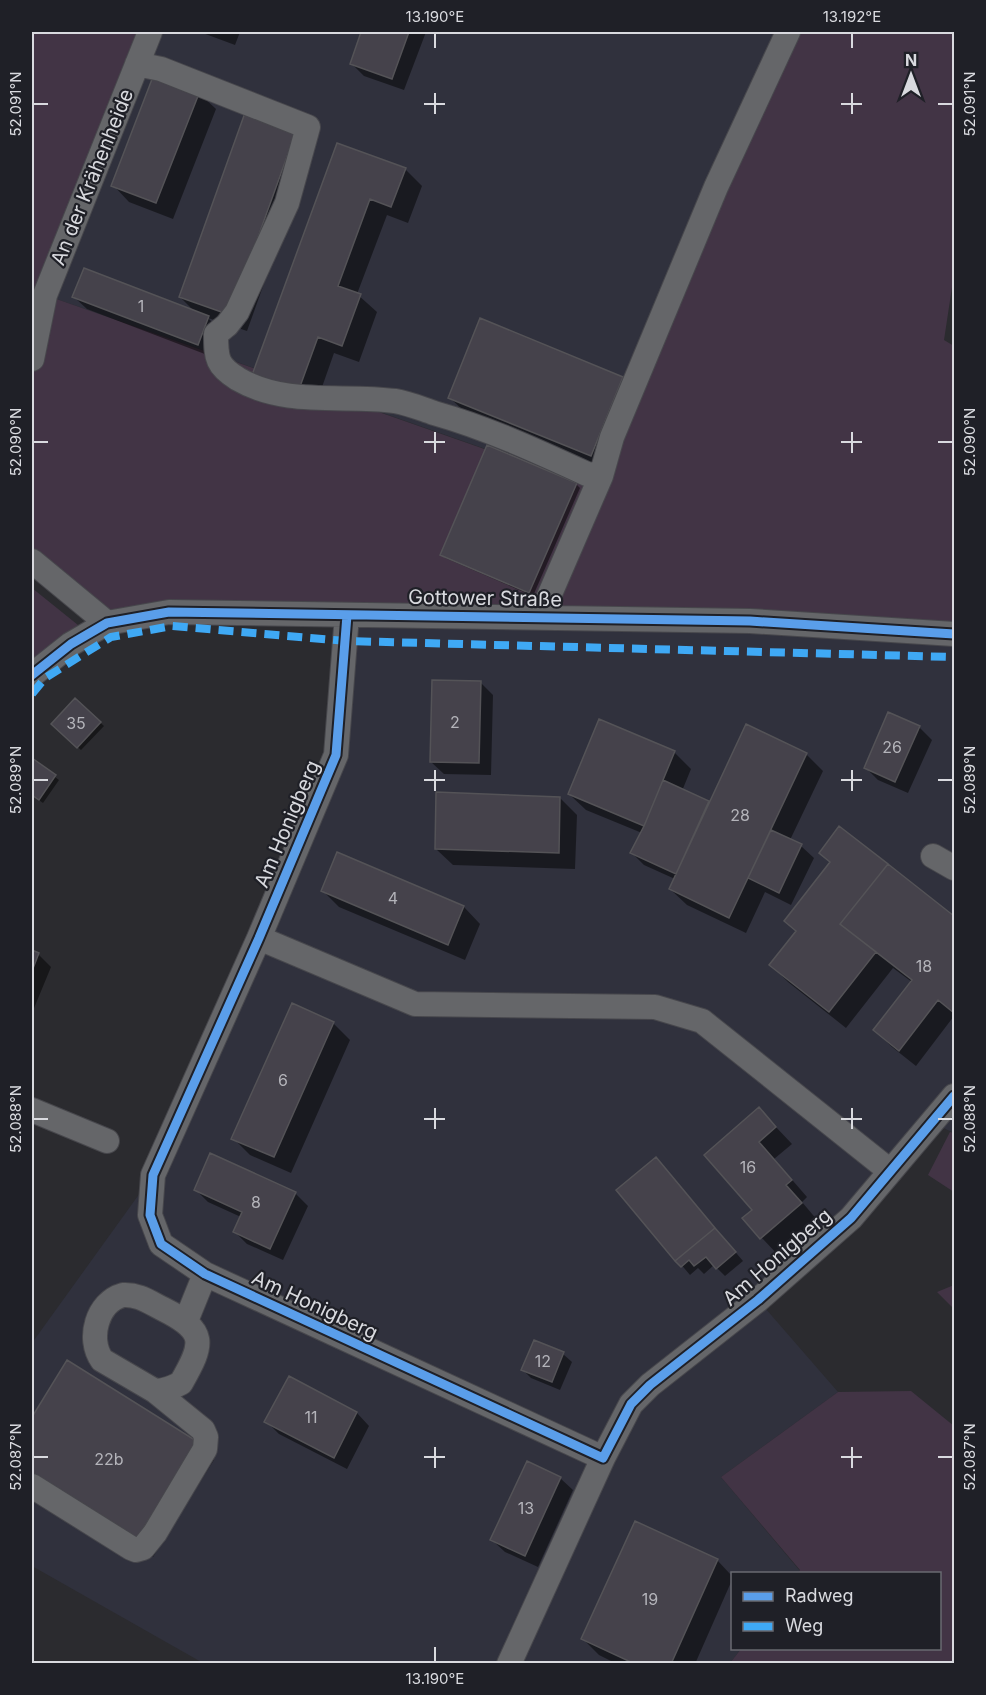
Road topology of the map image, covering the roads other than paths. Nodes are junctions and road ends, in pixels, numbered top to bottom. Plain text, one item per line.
1 (150, 32) edge
2 (788, 32) edge
3 (137, 64) junction
4 (32, 359) edge
5 (601, 476) junction
6 (32, 561) edge
7 (347, 615) junction
8 (540, 617) junction
9 (108, 623) junction
10 (954, 634) edge
11 (32, 675) edge
12 (933, 856) dead end
13 (954, 868) edge
14 (259, 938) junction
15 (954, 1096) edge
16 (32, 1110) edge
17 (107, 1141) dead end
18 (890, 1171) junction
19 (205, 1274) junction
20 (186, 1321) junction
21 (155, 1391) junction
22 (603, 1458) junction
23 (32, 1486) edge
24 (509, 1664) edge

1 - 3 street, An der Krähenheide
2 - 5 street
3 - 4 street, An der Krähenheide
3 - 5 street
5 - 8 street
6 - 9 street
7 - 8 street, Gottower Straße
7 - 9 street, Gottower Straße
7 - 14 street, Am Honigberg
8 - 10 street, Gottower Straße
9 - 11 street, Gottower Straße
12 - 13 street
14 - 18 street
14 - 19 street, Am Honigberg
15 - 18 street, Am Honigberg
16 - 17 street
18 - 22 street, Am Honigberg
19 - 20 street
19 - 22 street, Am Honigberg
20 - 21 street
20 - 21 street
21 - 23 street
22 - 24 street

